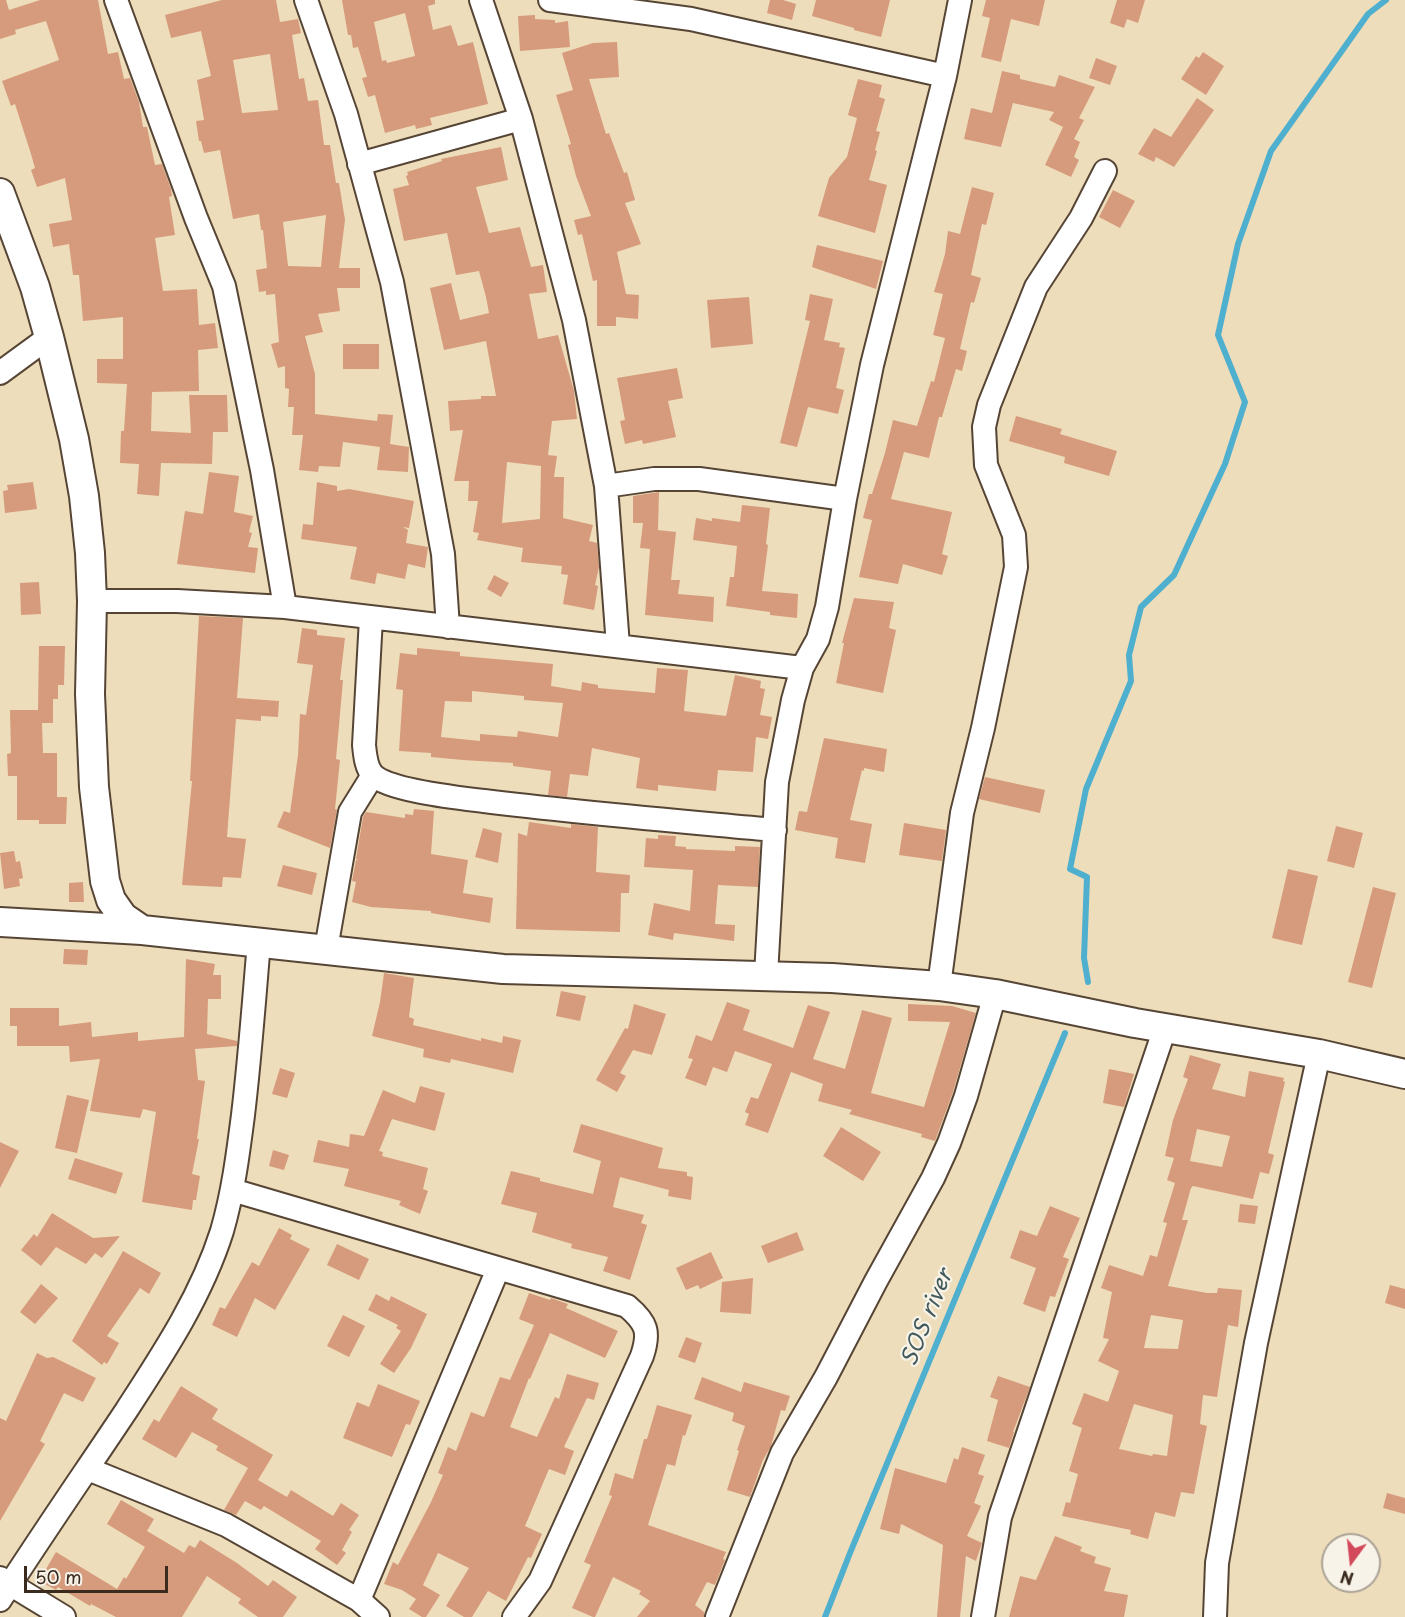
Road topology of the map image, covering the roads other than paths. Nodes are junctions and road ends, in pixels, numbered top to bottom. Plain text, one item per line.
1 (116, 0) edge
2 (306, 0) edge
3 (481, 0) edge
4 (550, 0) edge
5 (960, 0) edge
6 (945, 76) junction
7 (521, 119) junction
8 (359, 164) junction
9 (1105, 171) dead end
10 (0, 193) edge
11 (49, 337) junction
12 (0, 373) edge
13 (606, 486) junction
14 (845, 499) junction
15 (92, 601) junction
16 (285, 606) junction
17 (371, 618) junction
18 (448, 627) junction
19 (618, 646) junction
20 (802, 668) junction
21 (373, 775) junction
22 (775, 830) junction
23 (0, 922) edge
24 (142, 930) junction
25 (259, 942) junction
26 (326, 949) junction
27 (766, 975) junction
28 (939, 986) junction
29 (995, 994) junction
30 (1166, 1028) junction
31 (1319, 1054) junction
32 (1405, 1074) edge
33 (232, 1190) junction
34 (498, 1269) junction
35 (88, 1469) junction
36 (3, 1588) edge
37 (359, 1600) junction
38 (64, 1617) edge
39 (378, 1617) edge
40 (514, 1617) edge
41 (717, 1617) edge
42 (982, 1617) edge
43 (1215, 1617) edge

1 - 16 street
2 - 8 street
3 - 7 street
4 - 6 street
5 - 6 street
6 - 14 street
7 - 8 street
7 - 13 street
8 - 18 street
9 - 28 street
10 - 11 street
11 - 12 street
11 - 15 street
13 - 14 street
13 - 19 street
14 - 20 street
15 - 16 street
15 - 24 street
16 - 17 street
17 - 18 street
17 - 21 street
18 - 19 street
19 - 20 street
20 - 22 street
21 - 22 street
21 - 26 street
22 - 27 street
23 - 24 street
24 - 25 street
25 - 26 street
25 - 33 street
26 - 27 street
27 - 28 street
28 - 29 street
29 - 30 street
29 - 41 street
30 - 31 street
30 - 42 street
31 - 32 street
31 - 43 street
33 - 34 street
33 - 35 street
34 - 37 street
34 - 40 street
35 - 36 street
35 - 37 street
36 - 38 street
37 - 39 street

